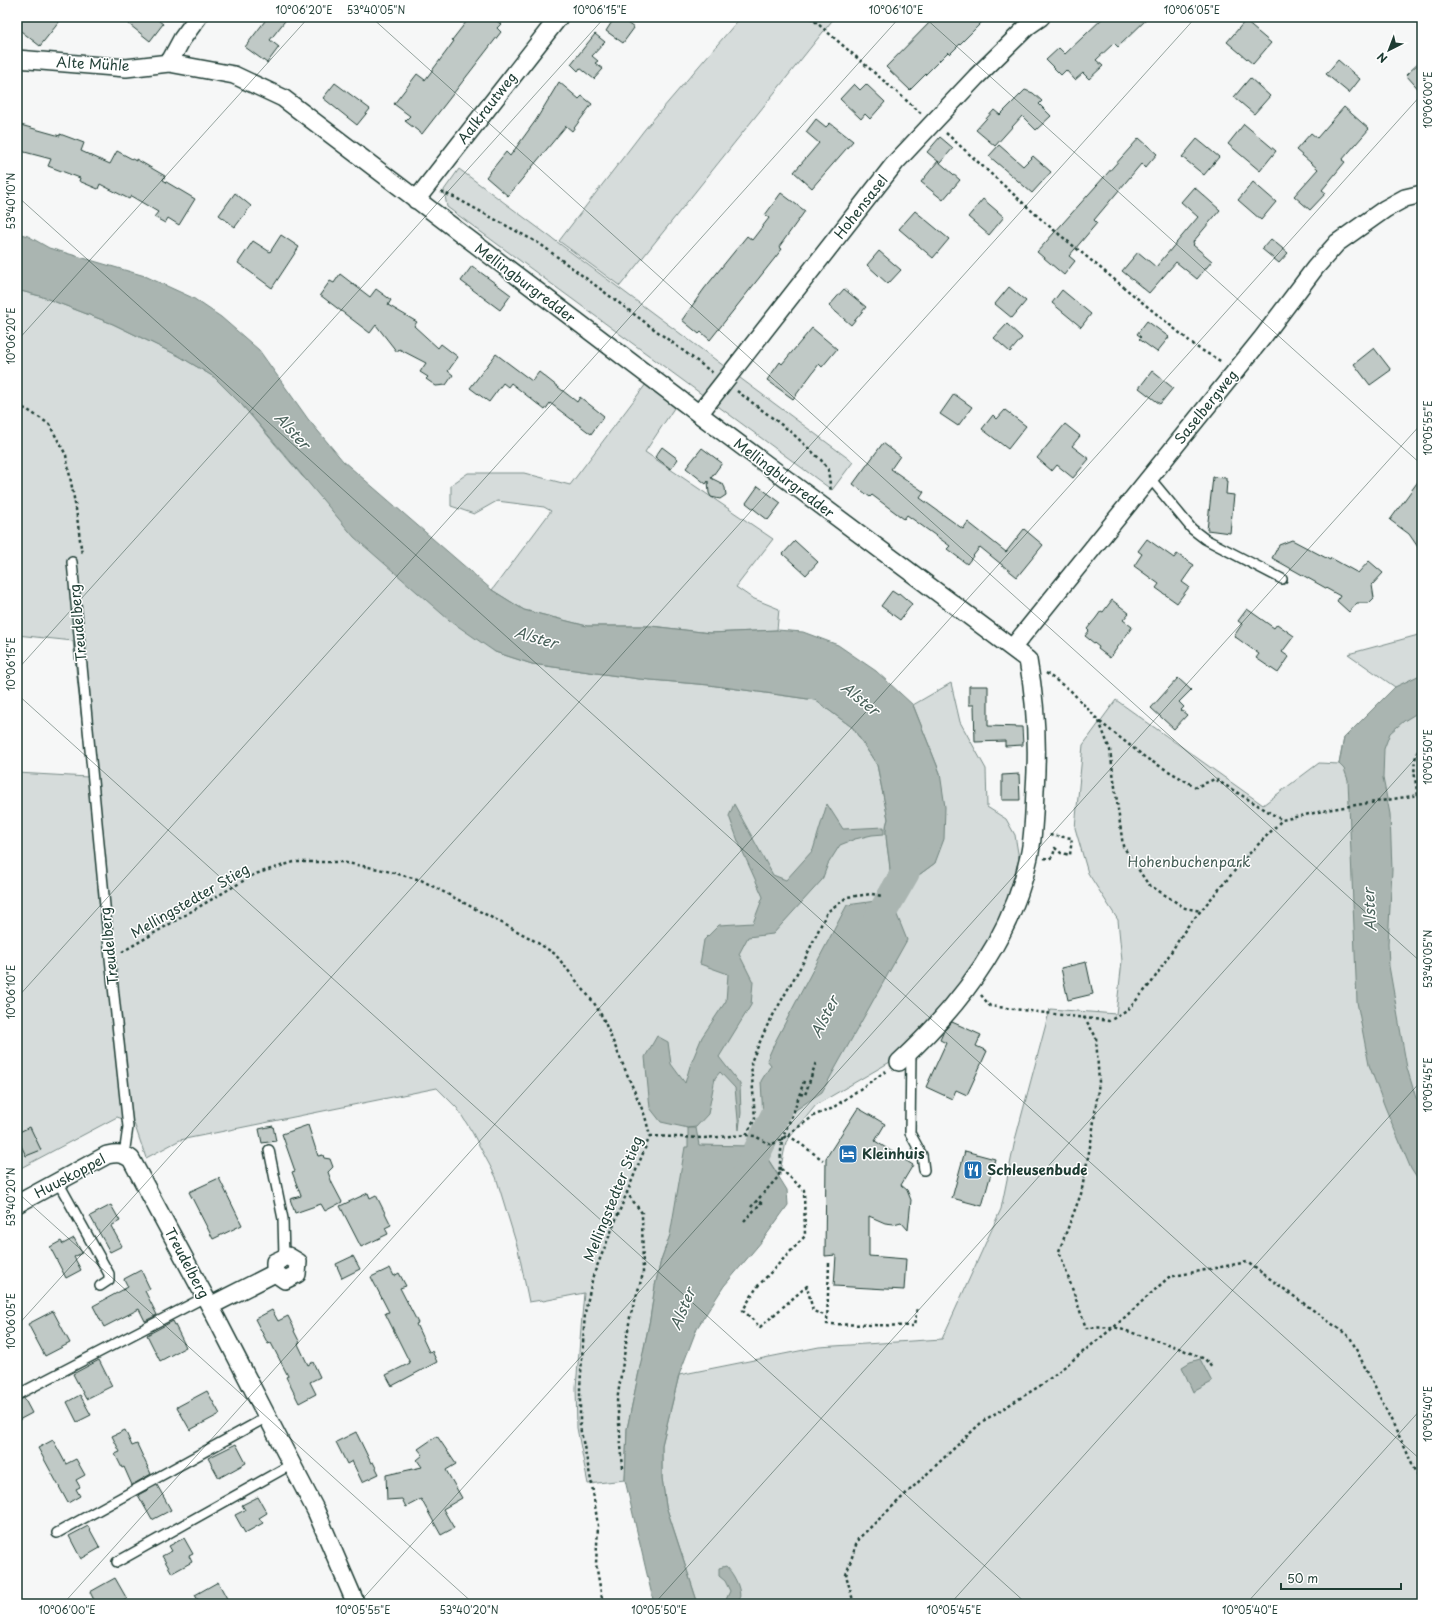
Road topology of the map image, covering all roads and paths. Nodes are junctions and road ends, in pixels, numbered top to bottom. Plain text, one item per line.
1 (198, 17) edge
2 (559, 17) edge
3 (810, 17) edge
4 (1041, 17) edge
5 (17, 59) edge
6 (169, 63) junction
7 (932, 122) junction
8 (426, 186) junction
9 (1422, 194) edge
10 (416, 200) junction
11 (1235, 372) junction
12 (724, 381) junction
13 (17, 407) edge
14 (699, 414) junction
15 (1149, 477) junction
16 (835, 516) junction
17 (72, 562) joint
18 (1282, 579) dead end
19 (1013, 647) junction
20 (1028, 660) junction
21 (1100, 721) junction
22 (1422, 746) edge
23 (1418, 795) junction
24 (1422, 797) edge
25 (1282, 820) junction
26 (1032, 833) junction
27 (1055, 848) dead end
28 (882, 896) dead end
29 (1201, 911) junction
30 (110, 958) junction
31 (990, 1006) dead end
32 (1083, 1017) junction
33 (905, 1056) junction
34 (816, 1062) dead end
35 (804, 1081) dead end
36 (800, 1094) junction
37 (746, 1135) junction
38 (788, 1135) junction
39 (650, 1136) junction
40 (782, 1139) junction
41 (269, 1150) dead end
42 (124, 1154) junction
43 (823, 1160) dead end
44 (781, 1169) junction
45 (924, 1170) dead end
46 (58, 1182) junction
47 (627, 1193) junction
48 (757, 1200) junction
49 (17, 1204) edge
50 (751, 1206) dead end
51 (744, 1221) dead end
52 (284, 1257) joint
53 (829, 1264) dead end
54 (100, 1286) dead end
55 (208, 1302) junction
56 (917, 1308) dead end
57 (827, 1316) junction
58 (1114, 1327) junction
59 (1213, 1369) dead end
60 (17, 1394) edge
61 (267, 1417) junction
62 (292, 1464) junction
63 (623, 1468) dead end
64 (1422, 1488) edge
65 (57, 1533) dead end
66 (117, 1562) dead end
67 (356, 1604) edge
68 (603, 1604) edge
69 (854, 1604) edge

1 - 6 street
2 - 8 street, Aalkrautweg
3 - 7 path
4 - 7 street, Hohensasel
5 - 6 street, Alte Mühle
6 - 10 street, Mellingburgredder
7 - 11 path
7 - 12 street, Hohensasel
8 - 10 street, Aalkrautweg
8 - 12 path
9 - 11 street, Saselbergweg
10 - 14 street, Mellingburgredder
11 - 15 street, Saselbergweg
12 - 14 street, Hohensasel
12 - 16 path
13 - 17 path
14 - 16 street, Mellingburgredder
15 - 18 lane
15 - 19 street, Saselbergweg
16 - 19 street, Mellingburgredder
17 - 30 lane, Treudelberg
19 - 20 street, Mellingburgredder
20 - 21 path
20 - 26 street
21 - 25 path
21 - 29 path
22 - 23 path
23 - 24 path
23 - 25 path
25 - 29 path
26 - 27 path
26 - 33 street
28 - 37 path
29 - 32 path
30 - 39 path, Mellingstedter Stieg
30 - 42 lane, Treudelberg
31 - 32 path
32 - 58 path
33 - 38 path
33 - 45 lane
34 - 36 path
35 - 36 path
36 - 40 path
37 - 39 path
37 - 40 path
38 - 40 path
38 - 43 path
39 - 47 path, Mellingstedter Stieg
40 - 44 path
41 - 52 lane
42 - 46 street, Huuskoppel
42 - 55 street, Treudelberg
44 - 48 path
44 - 57 path
46 - 49 street, Huuskoppel
46 - 54 lane
47 - 63 path
47 - 68 path, Mellingstedter Stieg
48 - 50 path
48 - 51 path
52 - 55 street, Treudelberg
53 - 57 path
55 - 60 lane
55 - 61 street, Treudelberg
56 - 57 path
58 - 59 path
58 - 64 path
58 - 69 path
61 - 62 street, Treudelberg
61 - 65 lane
62 - 66 lane
62 - 67 street, Treudelberg

